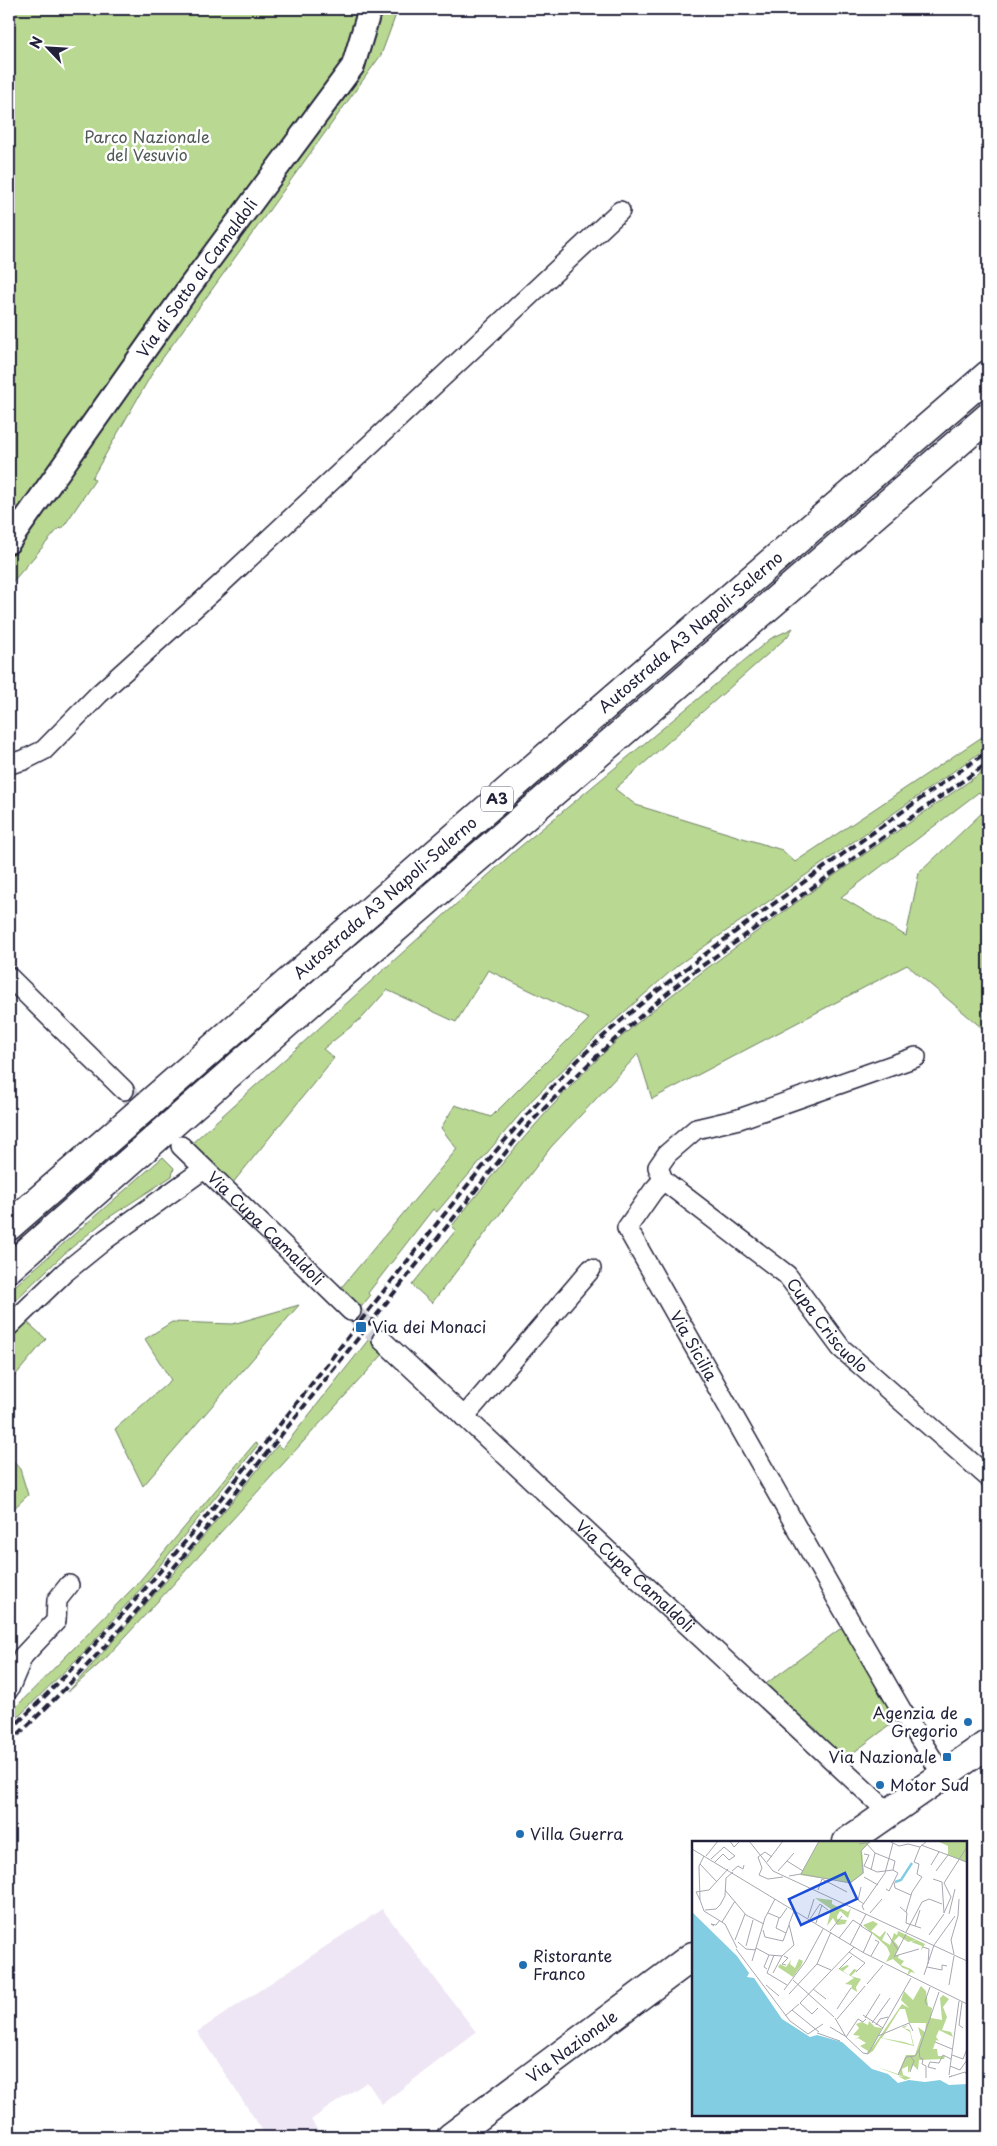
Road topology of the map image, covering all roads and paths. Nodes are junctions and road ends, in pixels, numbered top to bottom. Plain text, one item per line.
1 (370, 9) edge
2 (620, 211) dead end
3 (988, 374) edge
4 (988, 417) edge
5 (9, 542) edge
6 (9, 764) edge
7 (9, 977) edge
8 (916, 1057) dead end
9 (124, 1090) tunnel mouth
10 (181, 1146) tunnel mouth
11 (204, 1169) junction
12 (663, 1180) junction
13 (9, 1226) edge
14 (9, 1268) edge
15 (591, 1270) dead end
16 (351, 1310) tunnel mouth
17 (9, 1326) edge
18 (382, 1340) tunnel mouth
19 (464, 1417) junction
20 (988, 1477) edge
21 (69, 1585) dead end
22 (9, 1689) edge
23 (988, 1744) edge
24 (942, 1774) junction
25 (888, 1812) junction
26 (848, 1841) edge
27 (692, 1957) edge
28 (451, 2137) edge

1 - 5 street, Via di Sotto ai Camaldoli
2 - 6 street
3 - 13 main road, Autostrada A3 Napoli-Salerno / A3
4 - 14 main road, Autostrada A3 Napoli-Salerno / A3
7 - 9 street
8 - 12 street
10 - 11 street, Via Cupa Camaldoli
11 - 16 street, Via Cupa Camaldoli
11 - 17 street
12 - 20 street, Cupa Criscuolo
12 - 24 street, Via Sicilia
15 - 19 street
18 - 19 street, Via Cupa Camaldoli
19 - 25 street, Via Cupa Camaldoli
21 - 22 street
23 - 24 main road
24 - 25 main road
25 - 26 main road
27 - 28 main road, Via Nazionale

